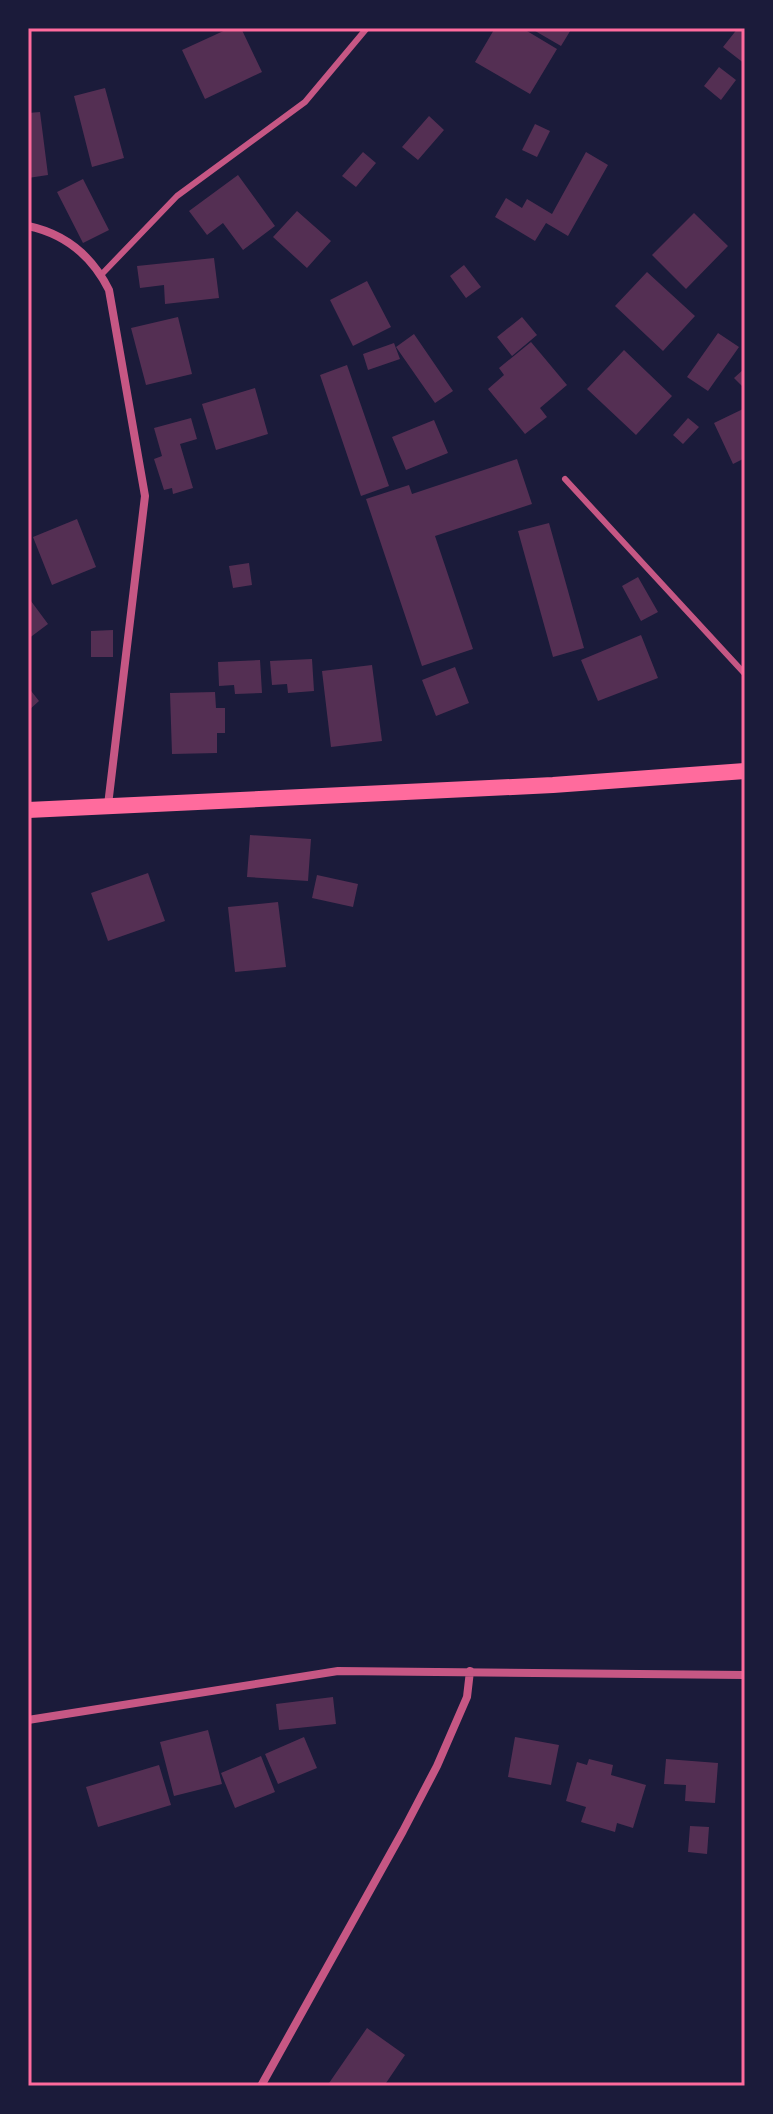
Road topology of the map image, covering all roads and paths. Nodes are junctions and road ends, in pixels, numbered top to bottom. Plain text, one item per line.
1 (367, 28) edge
2 (28, 226) edge
3 (101, 275) junction
4 (565, 479) dead end
5 (745, 674) edge
6 (745, 771) edge
7 (108, 805) junction
8 (28, 810) edge
9 (470, 1671) junction
10 (745, 1675) edge
11 (28, 1720) edge
12 (261, 2086) edge

1 - 3 lane
2 - 3 street
3 - 7 street
4 - 5 lane
6 - 7 main road
7 - 8 main road
9 - 10 street
9 - 11 street
9 - 12 street

